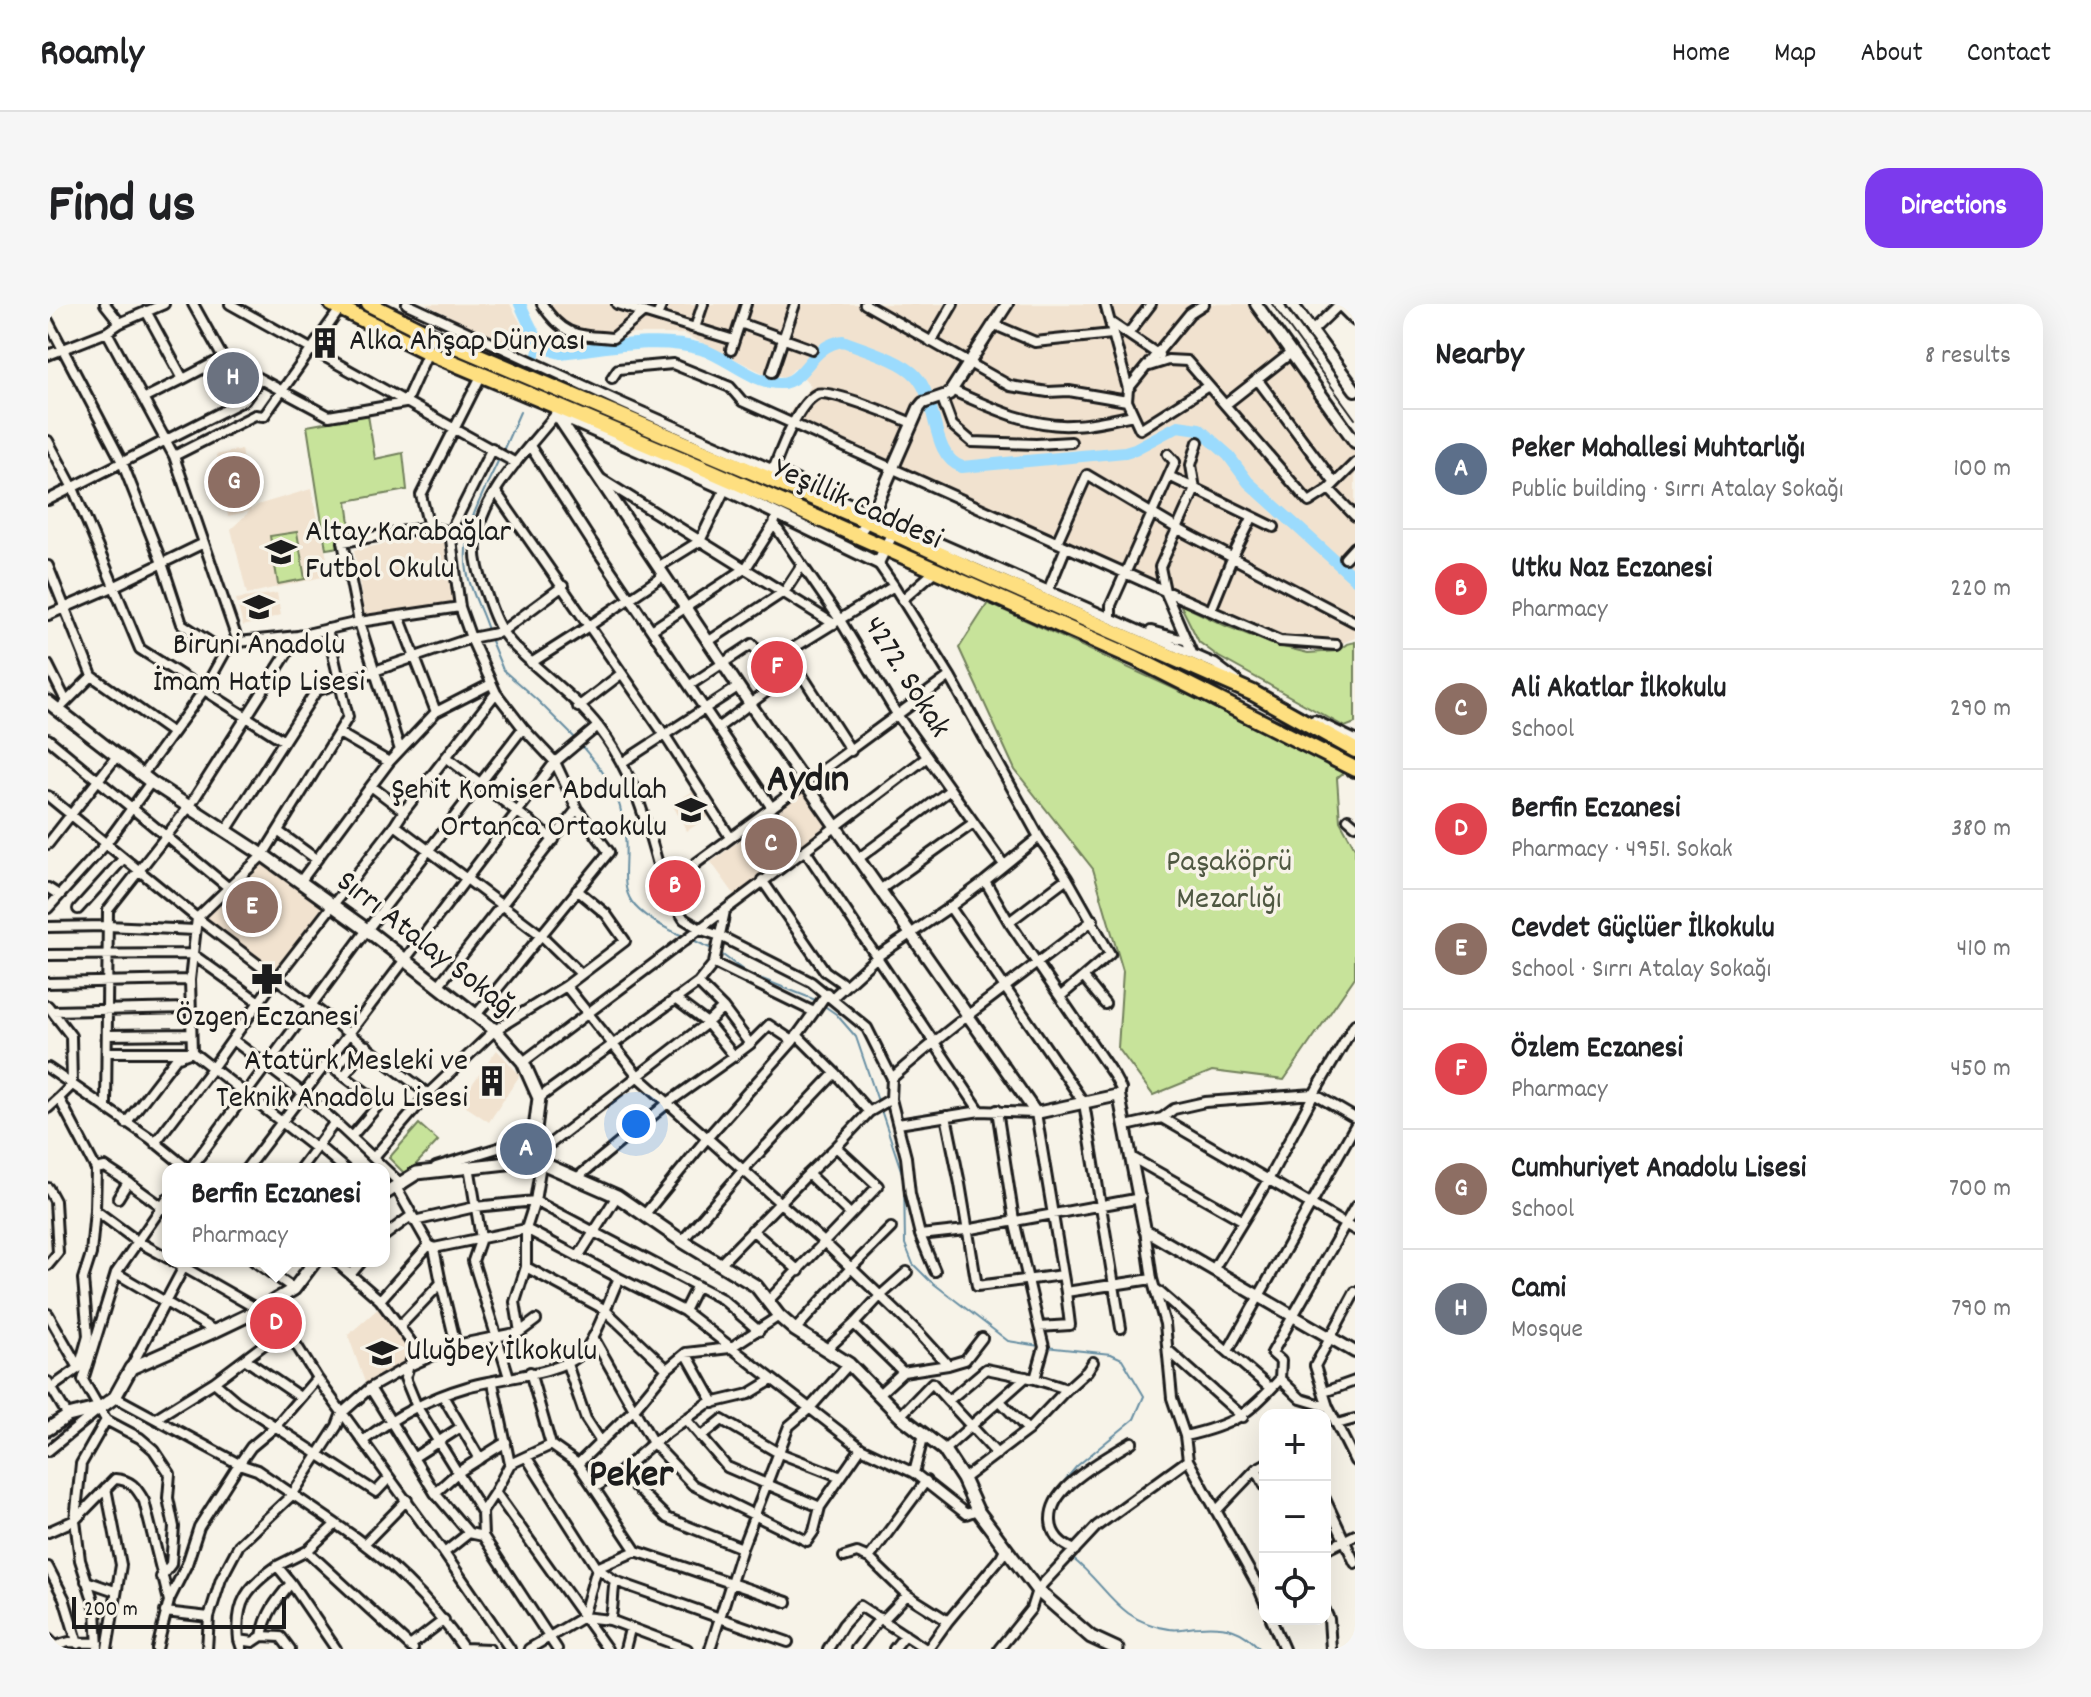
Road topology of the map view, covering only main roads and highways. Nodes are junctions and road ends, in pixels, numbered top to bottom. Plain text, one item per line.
1 (369, 304) edge
2 (336, 306) edge
3 (57, 704) edge
4 (1355, 750) edge
5 (1355, 769) edge
6 (538, 1162) junction
7 (390, 1191) edge
8 (309, 1267) edge
9 (48, 1429) edge
10 (1117, 1649) edge

1 - 4 highway, Yeşillik Caddesi
2 - 5 highway, Yeşillik Caddesi
3 - 6 main road, Sırrı Atalay Sokağı
6 - 7 main road
6 - 10 main road
8 - 9 main road

